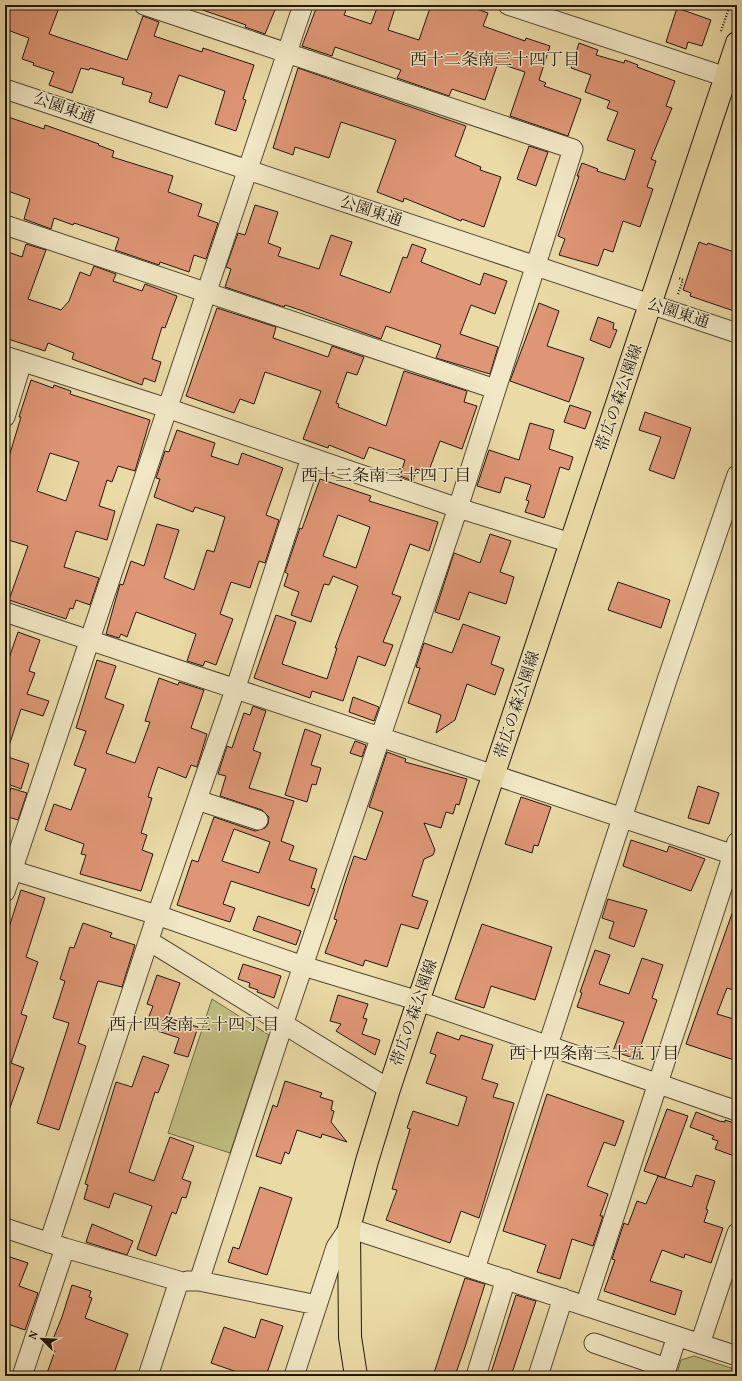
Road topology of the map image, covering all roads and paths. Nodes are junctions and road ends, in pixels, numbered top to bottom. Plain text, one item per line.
1 (144, 5) edge
2 (303, 5) edge
3 (517, 6) edge
4 (737, 43) edge
5 (286, 54) junction
6 (726, 77) junction
7 (5, 89) edge
8 (248, 171) junction
9 (5, 225) edge
10 (535, 267) junction
11 (207, 293) junction
12 (651, 305) junction
13 (737, 333) edge
14 (14, 359) edge
15 (496, 389) junction
16 (167, 408) junction
17 (5, 417) edge
18 (311, 458) junction
19 (737, 475) edge
20 (458, 508) junction
21 (571, 543) junction
22 (5, 612) edge
23 (90, 640) junction
24 (235, 690) junction
25 (380, 737) junction
26 (494, 776) junction
27 (197, 800) junction
28 (622, 818) junction
29 (258, 820) dead end
30 (736, 851) edge
31 (10, 859) edge
32 (5, 892) edge
33 (157, 915) junction
34 (149, 941) junction
35 (304, 966) junction
36 (419, 1001) junction
37 (283, 1025) junction
38 (546, 1045) junction
39 (657, 1083) junction
40 (389, 1090) junction
41 (737, 1111) edge
42 (5, 1228) edge
43 (349, 1228) junction
44 (737, 1233) edge
45 (57, 1245) junction
46 (475, 1269) junction
47 (506, 1279) junction
48 (179, 1281) junction
49 (199, 1281) junction
50 (563, 1298) junction
51 (317, 1305) junction
52 (585, 1306) junction
53 (677, 1336) junction
54 (594, 1343) dead end
55 (700, 1344) junction
56 (737, 1356) edge
57 (665, 1372) edge
58 (22, 1376) edge
59 (148, 1376) edge
60 (294, 1376) edge
61 (356, 1376) edge
62 (476, 1376) edge
63 (538, 1376) edge

1 - 5 street
2 - 5 street
3 - 6 street
4 - 6 main road, 帯広の森公園線
5 - 8 street
5 - 10 street
6 - 12 main road, 帯広の森公園線
7 - 8 street, 公園東通
8 - 10 street, 公園東通
8 - 11 street
9 - 11 street
10 - 12 street, 公園東通
10 - 15 street
11 - 15 street
11 - 16 street
12 - 13 street, 公園東通
12 - 21 main road, 帯広の森公園線
14 - 16 street
14 - 17 street
15 - 20 street
16 - 18 street
16 - 23 street
18 - 20 street
18 - 24 street
19 - 28 street
20 - 21 street
20 - 25 street
21 - 26 main road, 帯広の森公園線
22 - 23 street
23 - 24 street
23 - 31 street
24 - 25 street
24 - 27 street
25 - 26 street
25 - 35 street
26 - 28 street
26 - 36 main road, 帯広の森公園線
27 - 29 street
27 - 33 street
28 - 30 street
28 - 38 street
30 - 39 street
31 - 32 street
31 - 33 street
33 - 34 street
33 - 35 street
34 - 37 street
34 - 45 street
35 - 36 street
35 - 37 street
36 - 38 street
36 - 40 main road, 帯広の森公園線
37 - 40 street
37 - 49 street
38 - 39 street
38 - 46 street
39 - 41 street
39 - 52 street
40 - 43 main road, 帯広の森公園線
42 - 45 street
43 - 46 street
43 - 51 street
43 - 61 main road, 帯広の森公園線
44 - 55 street
45 - 48 street
45 - 58 street
46 - 47 street
47 - 50 street
47 - 62 street
48 - 49 street
48 - 59 street
49 - 51 street
50 - 52 street
50 - 63 street
51 - 60 street
52 - 53 street
53 - 55 street
53 - 57 street
54 - 57 street
55 - 56 street

